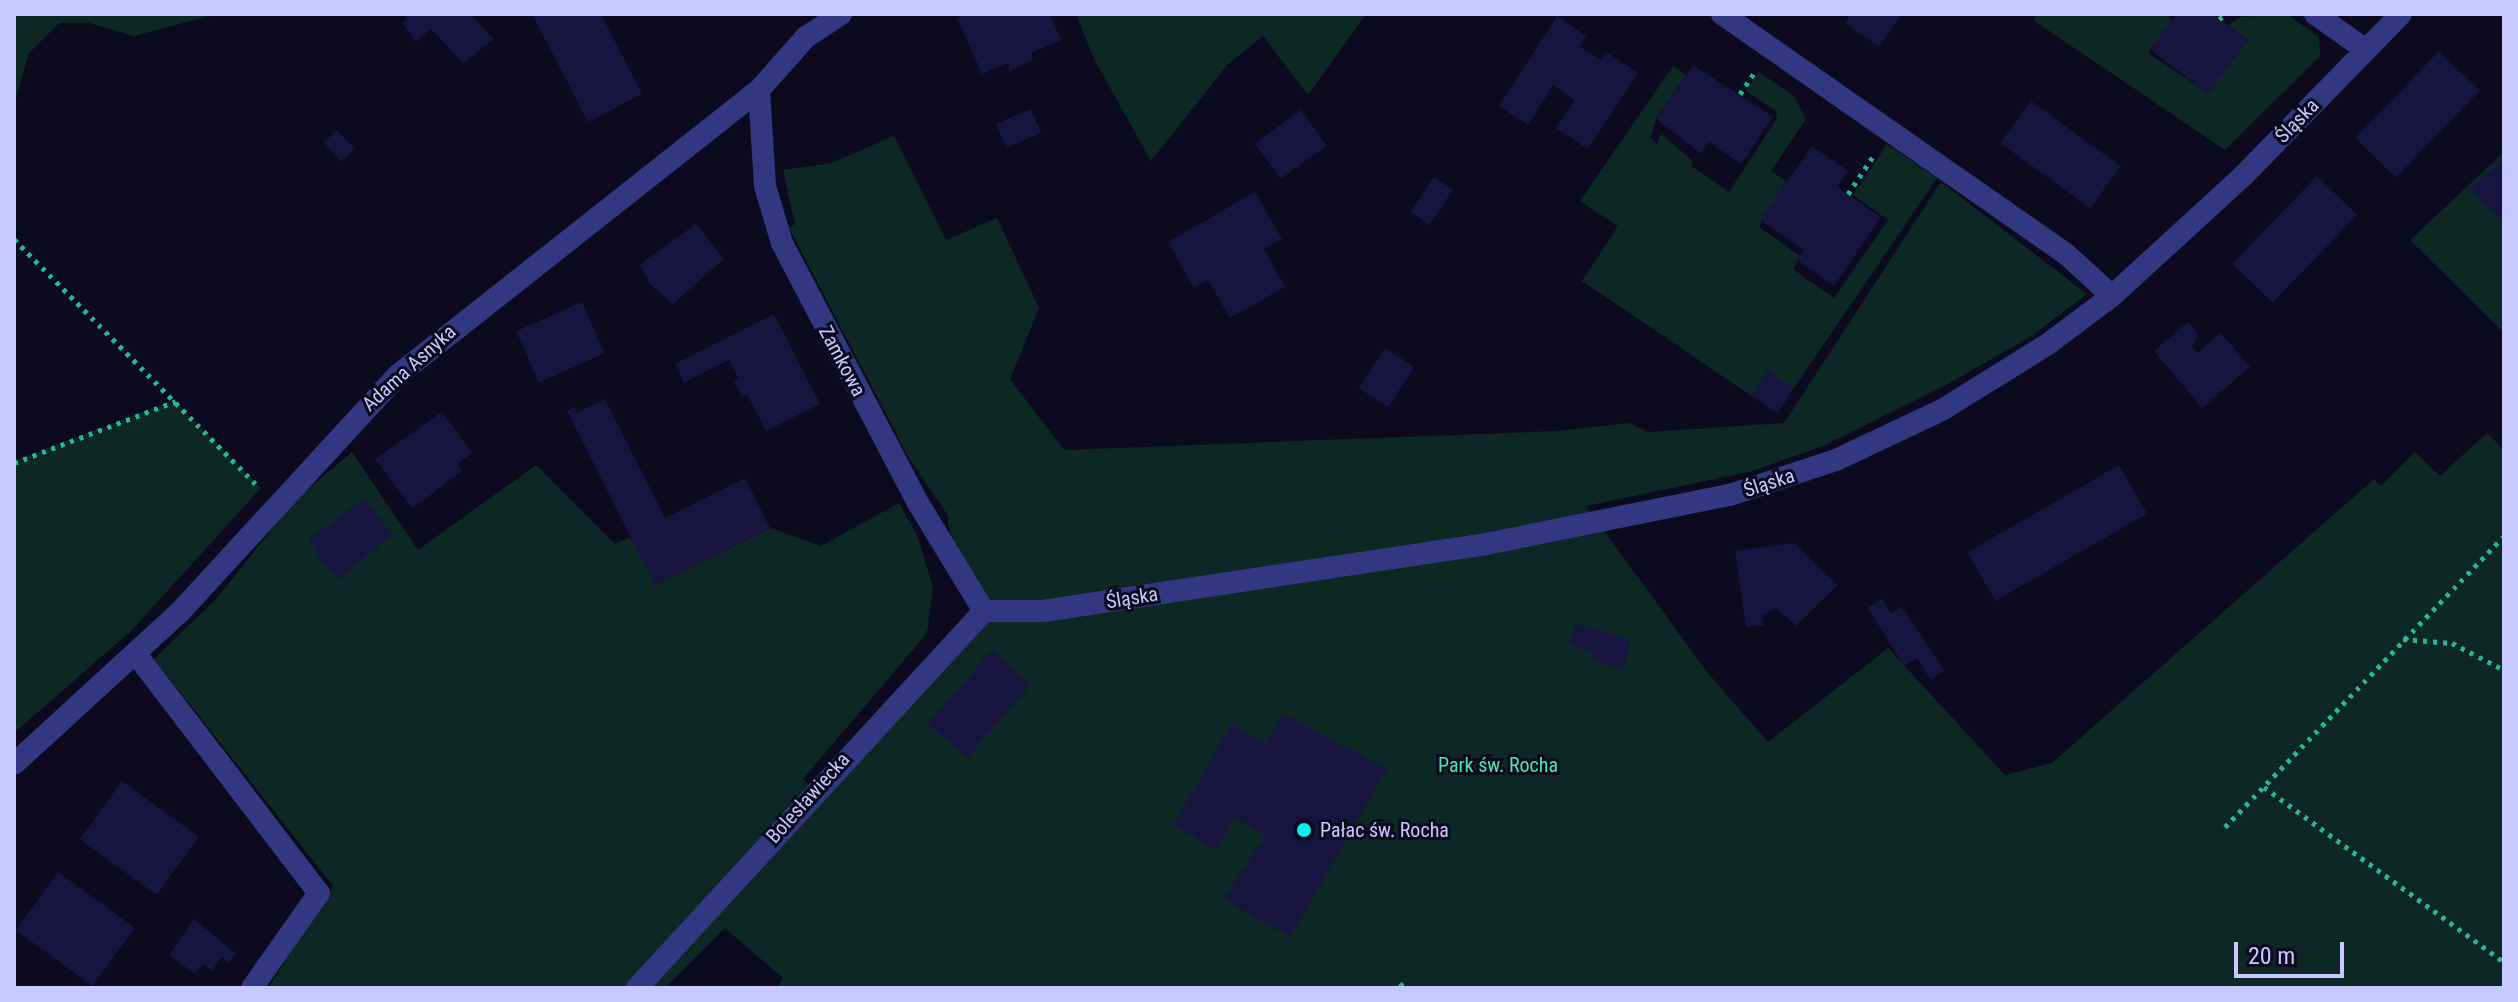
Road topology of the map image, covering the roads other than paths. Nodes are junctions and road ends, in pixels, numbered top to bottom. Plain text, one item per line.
1 (841, 14) edge
2 (1722, 14) edge
3 (2315, 14) edge
4 (2401, 14) edge
5 (2366, 50) junction
6 (759, 90) junction
7 (2112, 296) junction
8 (984, 611) junction
9 (136, 654) junction
10 (14, 764) edge
11 (252, 988) edge
12 (637, 988) edge

1 - 6 street, Adama Asnyka
2 - 7 street
3 - 5 street
4 - 5 street, Śląska
5 - 7 street, Śląska
6 - 8 street, Zamkowa
6 - 9 street, Adama Asnyka
7 - 8 street, Śląska
8 - 12 street, Bolesławiecka
9 - 10 street, Adama Asnyka
9 - 11 street

